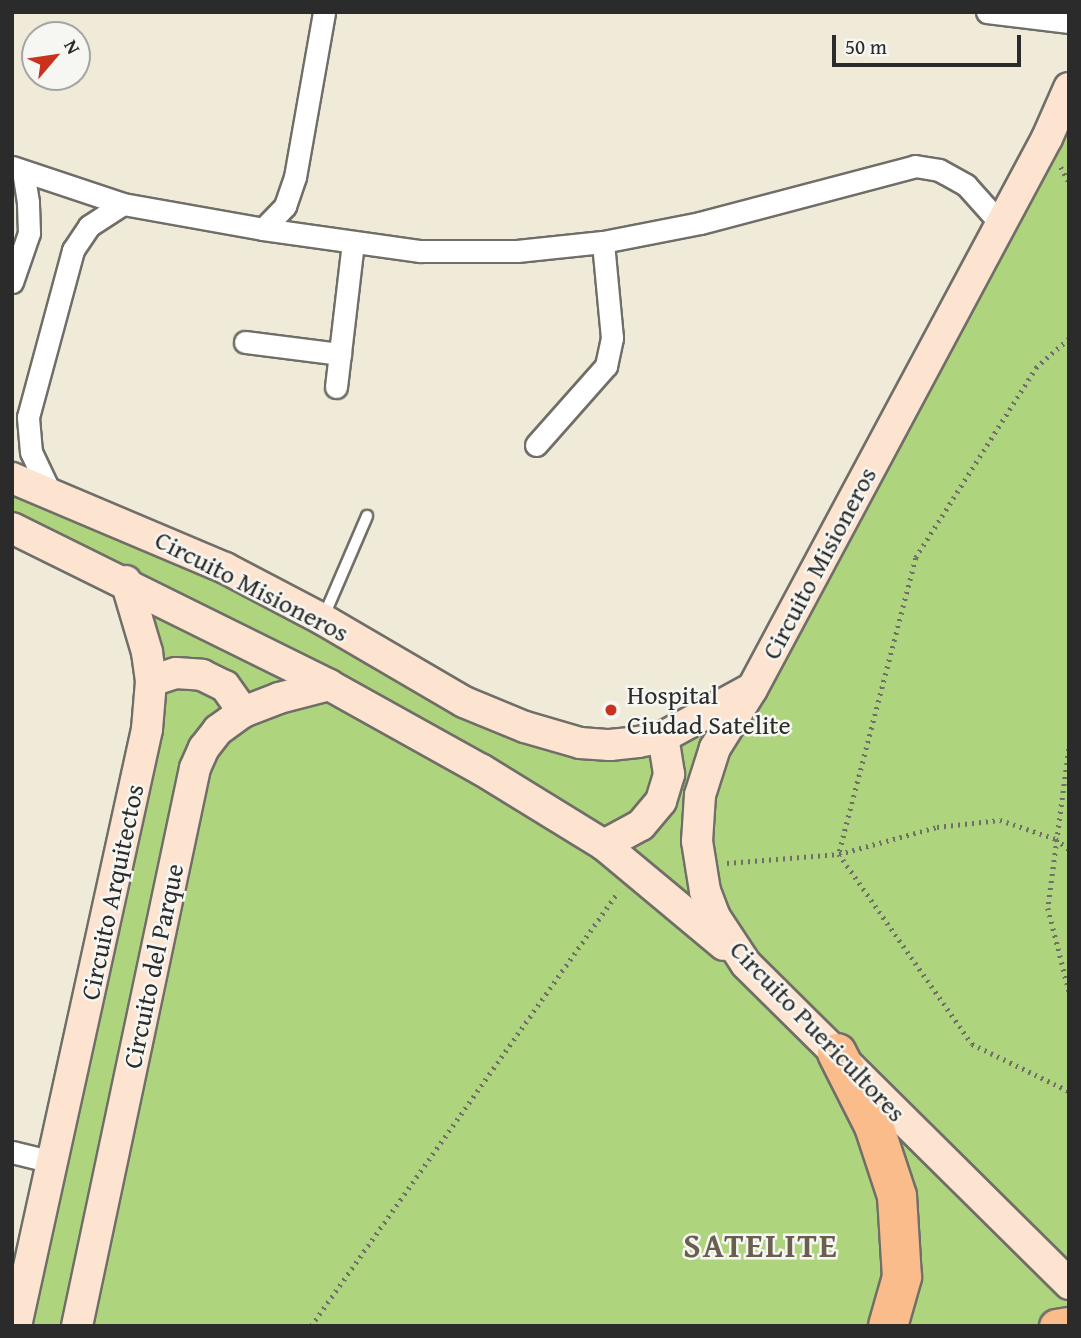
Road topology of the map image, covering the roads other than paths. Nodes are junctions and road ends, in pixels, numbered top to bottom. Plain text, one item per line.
1 (324, 12) edge
2 (987, 12) edge
3 (1069, 22) edge
4 (1069, 88) edge
5 (18, 169) edge
6 (123, 204) junction
7 (1000, 223) junction
8 (263, 229) junction
9 (603, 242) junction
10 (353, 243) junction
11 (12, 282) edge
12 (245, 342) dead end
13 (341, 354) junction
14 (336, 387) dead end
15 (536, 445) dead end
16 (12, 478) edge
17 (50, 492) junction
18 (366, 516) dead end
19 (12, 528) edge
20 (126, 582) junction
21 (322, 619) junction
22 (151, 681) junction
23 (329, 685) junction
24 (752, 688) junction
25 (243, 712) junction
26 (663, 737) junction
27 (604, 845) junction
28 (746, 964) junction
29 (837, 1053) junction
30 (12, 1152) edge
31 (53, 1162) junction
32 (1069, 1284) edge
33 (1069, 1324) edge
34 (16, 1326) edge
35 (77, 1326) edge
36 (888, 1326) edge
37 (1056, 1326) edge

1 - 8 street
2 - 3 street
4 - 7 street, Circuito Misioneros
5 - 6 street
5 - 11 street
6 - 8 street
6 - 17 street
7 - 9 street
7 - 24 street, Circuito Misioneros
8 - 10 street
9 - 10 street
9 - 15 street
10 - 13 street
12 - 13 street
13 - 14 street
16 - 17 street, Circuito Misioneros
17 - 21 street, Circuito Misioneros
18 - 21 lane
19 - 20 street
20 - 22 street, Circuito Arquitectos
20 - 23 street
21 - 26 street, Circuito Misioneros
22 - 25 street
22 - 31 street, Circuito Arquitectos
23 - 25 street, Circuito del Parque
23 - 27 street
24 - 26 street, Circuito Misioneros
24 - 28 street, Circuito Puericultores
25 - 35 street, Circuito del Parque
26 - 27 street
27 - 28 street
28 - 29 street, Circuito Puericultores
29 - 32 street, Circuito Puericultores
29 - 36 highway
30 - 31 street
31 - 34 street, Circuito Arquitectos
33 - 37 main road

